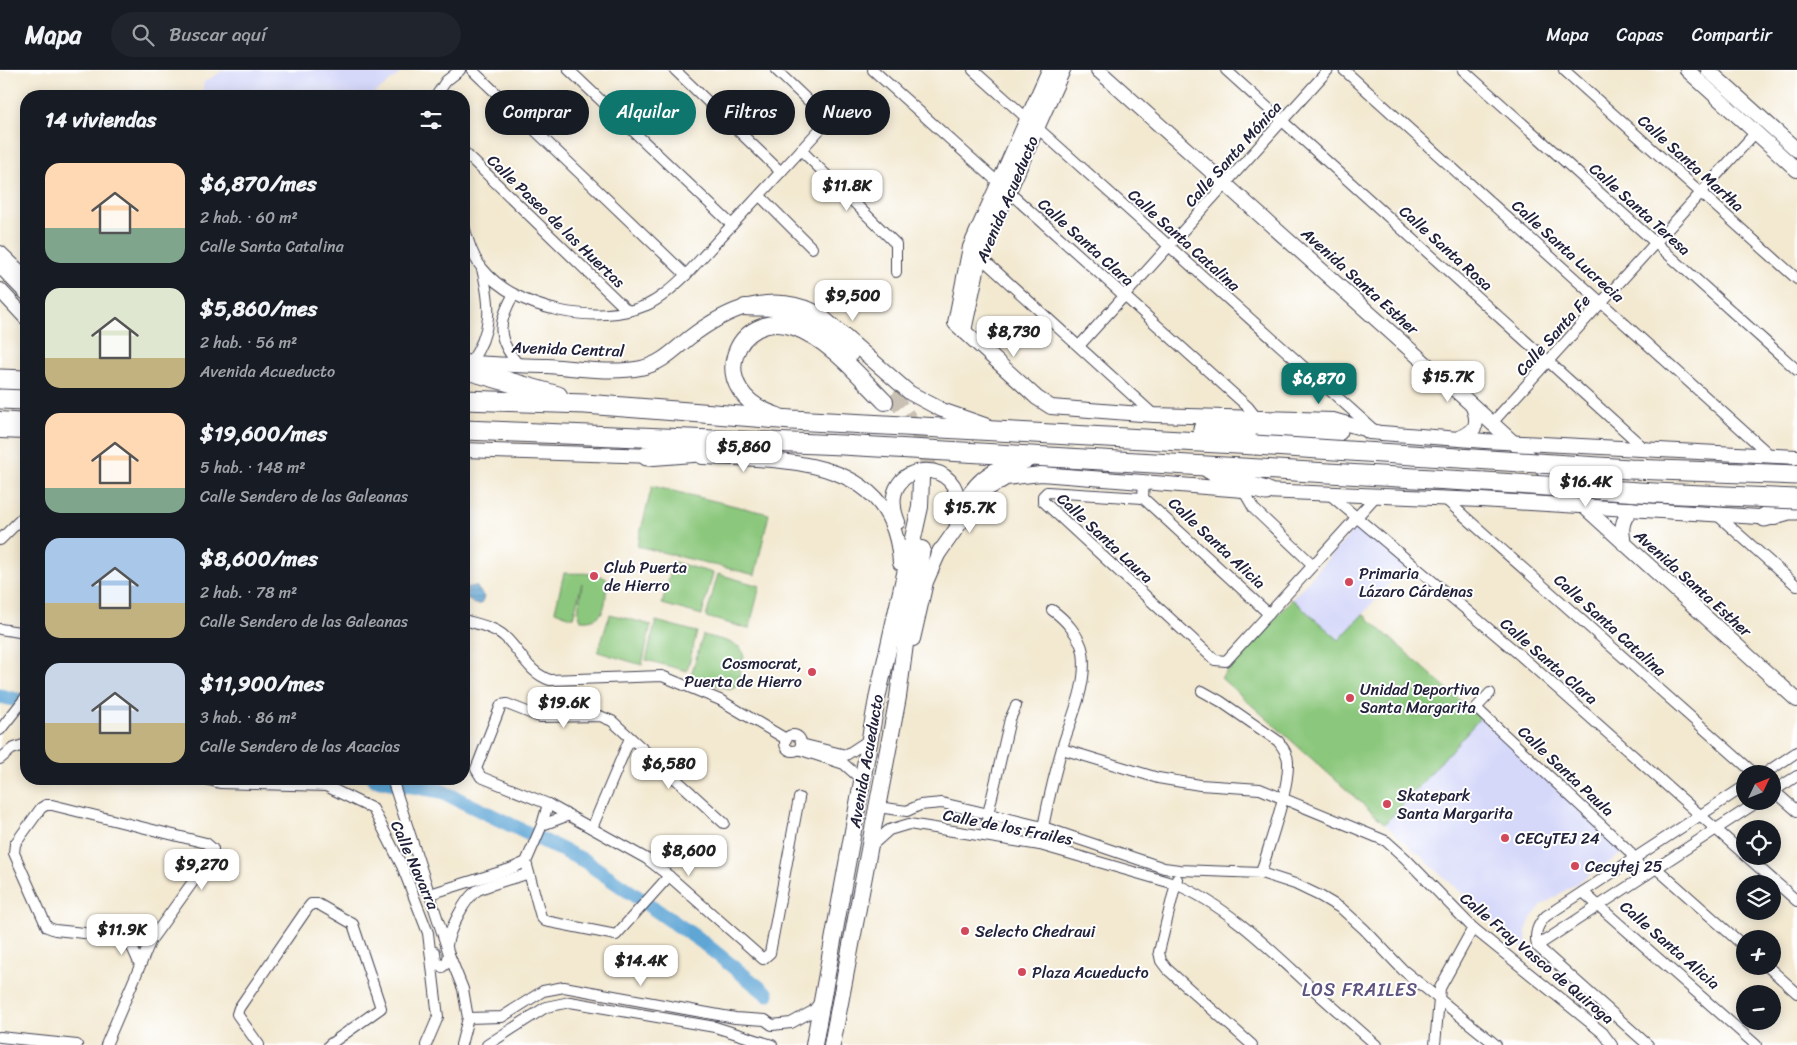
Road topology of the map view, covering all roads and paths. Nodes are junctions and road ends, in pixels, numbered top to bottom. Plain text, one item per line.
1 (460, 70) edge
2 (472, 70) edge
3 (570, 70) edge
4 (675, 70) edge
5 (776, 70) edge
6 (873, 70) edge
7 (973, 70) edge
8 (1049, 70) edge
9 (1063, 70) edge
10 (1098, 70) edge
11 (1226, 70) edge
12 (1328, 70) edge
13 (1344, 70) edge
14 (1463, 70) edge
15 (1564, 70) edge
16 (1687, 70) edge
17 (1708, 70) edge
18 (440, 90) edge
19 (1282, 121) junction
20 (1032, 123) junction
21 (1756, 132) junction
22 (1796, 147) edge
23 (801, 150) junction
24 (1783, 156) junction
25 (470, 158) edge
26 (1797, 170) edge
27 (781, 172) junction
28 (1225, 185) junction
29 (1003, 187) junction
30 (1702, 193) junction
31 (760, 196) junction
32 (732, 225) junction
33 (1656, 244) junction
34 (470, 247) edge
35 (1169, 247) junction
36 (812, 248) dead end
37 (974, 252) junction
38 (0, 253) edge
39 (0, 266) edge
40 (481, 268) junction
41 (20, 272) edge
42 (896, 272) dead end
43 (686, 275) junction
44 (1797, 279) edge
45 (0, 281) edge
46 (498, 284) junction
47 (20, 287) edge
48 (0, 290) edge
49 (514, 294) junction
50 (488, 295) junction
51 (20, 296) edge
52 (1124, 297) junction
53 (1603, 302) junction
54 (745, 307) junction
55 (20, 312) edge
56 (628, 312) junction
57 (500, 327) junction
58 (487, 328) junction
59 (1079, 346) junction
60 (470, 359) edge
61 (1550, 361) junction
62 (470, 364) edge
63 (470, 365) edge
64 (519, 365) junction
65 (1797, 370) edge
66 (0, 380) edge
67 (20, 380) edge
68 (0, 399) edge
69 (470, 400) edge
70 (20, 401) edge
71 (585, 404) junction
72 (1472, 405) junction
73 (1154, 414) junction
74 (1256, 417) junction
75 (6, 420) edge
76 (792, 420) junction
77 (20, 421) edge
78 (1492, 423) junction
79 (0, 430) edge
80 (470, 430) edge
81 (1003, 430) junction
82 (1338, 431) joint
83 (20, 432) edge
84 (1376, 432) junction
85 (1117, 437) junction
86 (1457, 438) junction
87 (1485, 441) junction
88 (1510, 441) junction
89 (793, 443) junction
90 (1611, 448) junction
91 (470, 449) edge
92 (1645, 450) junction
93 (647, 456) junction
94 (1030, 456) junction
95 (1771, 456) junction
96 (1797, 457) edge
97 (1591, 459) junction
98 (1205, 466) junction
99 (1797, 475) edge
100 (1144, 481) junction
101 (1502, 487) junction
102 (1243, 490) junction
103 (1266, 491) junction
104 (1329, 494) junction
105 (1376, 496) junction
106 (1143, 498) junction
107 (1445, 499) junction
108 (1797, 499) edge
109 (1481, 500) junction
110 (1584, 506) junction
111 (1609, 508) junction
112 (1631, 509) junction
113 (1797, 510) edge
114 (1716, 514) junction
115 (1356, 517) junction
116 (1765, 517) junction
117 (957, 518) junction
118 (1797, 519) edge
119 (20, 520) edge
120 (0, 540) edge
121 (1624, 544) junction
122 (937, 556) junction
123 (900, 563) junction
124 (1312, 564) junction
125 (1797, 586) edge
126 (1052, 610) dead end
127 (1269, 614) junction
128 (470, 622) edge
129 (0, 629) edge
130 (20, 633) edge
131 (892, 634) junction
132 (1202, 691) dead end
133 (1490, 693) dead end
134 (898, 697) junction
135 (1797, 700) edge
136 (20, 704) edge
137 (1016, 706) dead end
138 (0, 730) edge
139 (630, 738) junction
140 (870, 739) junction
141 (20, 746) edge
142 (12, 749) junction
143 (1062, 749) junction
144 (0, 752) edge
145 (1797, 752) edge
146 (0, 759) edge
147 (845, 759) junction
148 (1745, 765) edge
149 (1778, 765) edge
150 (1797, 776) edge
151 (863, 781) junction
152 (291, 785) edge
153 (394, 785) edge
154 (1781, 786) edge
155 (1736, 792) edge
156 (800, 798) dead end
157 (1282, 798) junction
158 (1781, 798) edge
159 (548, 804) junction
160 (877, 807) junction
161 (1744, 810) edge
162 (1797, 811) edge
163 (988, 814) junction
164 (569, 815) junction
165 (1700, 815) junction
166 (724, 823) dead end
167 (1043, 827) junction
168 (541, 828) junction
169 (592, 828) junction
170 (1716, 829) junction
171 (985, 836) junction
172 (1040, 845) junction
173 (1736, 847) edge
174 (870, 848) junction
175 (1634, 857) junction
176 (526, 862) junction
177 (1756, 865) edge
178 (402, 866) junction
179 (1656, 868) junction
180 (1179, 870) junction
181 (527, 874) junction
182 (1261, 874) junction
183 (1646, 875) junction
184 (668, 876) junction
185 (425, 879) junction
186 (1175, 884) junction
187 (1583, 892) junction
188 (430, 894) junction
189 (1797, 901) edge
190 (1599, 906) junction
191 (1473, 928) junction
192 (428, 933) junction
193 (128, 938) junction
194 (1736, 939) edge
195 (151, 940) junction
196 (1537, 946) junction
197 (448, 951) junction
198 (140, 965) junction
199 (1777, 975) edge
200 (1797, 993) edge
201 (822, 998) junction
202 (1439, 999) junction
203 (678, 1007) junction
204 (468, 1018) junction
205 (676, 1020) junction
206 (0, 1037) edge
207 (1612, 1043) edge
208 (77, 1045) edge
209 (106, 1045) edge
210 (259, 1045) edge
211 (328, 1045) edge
212 (426, 1045) edge
213 (462, 1045) edge
214 (487, 1045) edge
215 (772, 1045) edge
216 (814, 1045) edge
217 (832, 1045) edge
218 (1252, 1045) edge
219 (1376, 1045) edge
220 (1435, 1045) edge
221 (1496, 1045) edge
222 (1648, 1045) edge
223 (1756, 1045) edge

1 - 18 street
2 - 43 street
3 - 32 street
4 - 27 street
5 - 23 street
6 - 29 street, Calle Santa Clara
7 - 20 street, Calle Santa Catalina
8 - 20 main road, Avenida Acueducto
9 - 20 main road, Avenida Acueducto
10 - 28 main road, Avenida Santa Esther
11 - 19 street, Calle Santa Rosa
12 - 19 street, Calle Santa Mónica
13 - 53 street, Calle Santa Lucrecia
14 - 33 street, Calle Santa Teresa
15 - 30 street, Calle Santa Martha
16 - 21 main road
17 - 22 main road
19 - 28 street, Calle Santa Mónica
19 - 61 street, Calle Santa Rosa
20 - 29 main road, Avenida Acueducto
20 - 35 street, Calle Santa Catalina
21 - 24 main road
21 - 30 street, Calle Santa Fe
22 - 24 main road
23 - 27 street
23 - 42 street
24 - 26 main road
25 - 56 street, Calle Paseo de las Huertas
27 - 31 street
28 - 35 street, Calle Santa Mónica
28 - 72 main road, Avenida Santa Esther
29 - 37 main road, Avenida Acueducto
29 - 52 street, Calle Santa Clara
30 - 33 street, Calle Santa Fe
30 - 44 street, Calle Santa Martha
31 - 32 street
31 - 36 street
32 - 43 street
33 - 53 street, Calle Santa Fe
33 - 65 street, Calle Santa Teresa
34 - 40 street
35 - 52 street, Calle Santa Mónica
35 - 84 street, Calle Santa Catalina
37 - 59 street
37 - 73 main road, Avenida Acueducto
38 - 41 main road
39 - 47 main road
40 - 46 street
40 - 50 street
43 - 56 street
45 - 51 main road
46 - 49 street
46 - 50 street
48 - 55 main road
49 - 56 street
49 - 57 street
50 - 58 street
52 - 59 street, Calle Santa Mónica
52 - 74 street, Calle Santa Clara
53 - 61 street, Calle Santa Fe
53 - 95 street, Calle Santa Lucrecia
54 - 64 main road, Avenida Central
54 - 76 main road
54 - 81 main road, Avenida Central
57 - 58 street
57 - 64 street
58 - 60 street
59 - 73 street
61 - 78 street, Calle Santa Fe
61 - 92 street, Calle Santa Rosa
62 - 64 main road, Avenida Central
63 - 71 highway
66 - 67 highway
68 - 70 highway
69 - 71 highway
71 - 76 highway
72 - 78 main road, Avenida Santa Esther
72 - 86 main road
73 - 74 main road
74 - 84 main road
75 - 77 main road
76 - 81 highway
78 - 88 main road, Avenida Santa Esther
79 - 83 main road
80 - 89 highway
81 - 85 highway
82 - 84 main road
82 - 85 highway
84 - 86 main road
85 - 99 highway, bridge
86 - 87 main road
87 - 88 main road
87 - 101 main road
88 - 90 main road
88 - 101 main road
88 - 110 main road, Avenida Santa Esther
89 - 93 highway
89 - 94 highway
90 - 92 main road
90 - 97 main road
91 - 93 main road
92 - 95 main road
93 - 123 main road
94 - 98 highway
94 - 117 highway
95 - 96 main road
97 - 110 main road
97 - 111 main road
98 - 103 highway
98 - 108 highway, bridge
100 - 102 main road
100 - 106 street
100 - 122 main road
101 - 109 main road
102 - 103 main road
102 - 124 street
103 - 104 main road
104 - 105 main road
104 - 115 street, Calle Santa Clara
105 - 107 main road
105 - 115 street
106 - 127 street, Calle Santa Alicia
106 - 127 street, Calle Santa Laura
107 - 109 main road
107 - 148 street, Calle Santa Catalina
109 - 110 main road
110 - 111 main road
110 - 121 main road, Avenida Santa Esther
111 - 112 main road
112 - 114 main road
112 - 121 main road
113 - 116 highway
114 - 116 main road
114 - 125 street
115 - 124 street
115 - 165 street, Calle Santa Clara
116 - 118 main road
117 - 122 main road
117 - 123 main road
119 - 120 street
121 - 135 main road, Avenida Santa Esther
122 - 134 main road
123 - 131 main road
124 - 127 street
126 - 143 street
128 - 147 street
129 - 130 street
131 - 134 main road, Avenida Acueducto
131 - 140 main road, Avenida Acueducto
132 - 157 street
133 - 175 street, Calle Santa Paula
134 - 160 main road, Avenida Acueducto
136 - 138 street
137 - 163 street
139 - 159 street
139 - 166 street
139 - 169 street
140 - 147 street
140 - 151 main road, Avenida Acueducto
141 - 142 street
142 - 144 street
142 - 146 street
143 - 157 street, Calle Fray Vasco de Quiroga
143 - 167 street
145 - 149 street
147 - 151 street
150 - 154 street
151 - 201 main road, Avenida Acueducto
152 - 178 street, Calle Navarra
153 - 185 street, Calle Navarra
155 - 165 street
156 - 184 street
157 - 182 street
157 - 191 street, Calle Fray Vasco de Quiroga
158 - 162 street
159 - 164 street
159 - 168 street
160 - 163 street, Calle de los Frailes
160 - 174 main road, Avenida Acueducto
161 - 170 street
163 - 167 street, Calle de los Frailes
163 - 171 street
164 - 168 street
164 - 169 street
165 - 170 street, Calle Santa Clara
165 - 175 street
167 - 172 street
167 - 180 street, Calle de los Frailes
168 - 176 street
169 - 184 street
170 - 173 street, Calle Santa Clara
170 - 179 street
171 - 172 street, Calle de los Frailes
171 - 174 street, Calle de los Frailes
172 - 186 street, Calle de los Frailes
174 - 217 main road, Avenida Acueducto
175 - 183 street, Calle Santa Paula
175 - 187 street
176 - 181 street
176 - 188 street
177 - 189 street, Calle Santa Clara
178 - 185 street
178 - 192 street, Calle Navarra
179 - 183 street
179 - 194 street
180 - 182 street, Calle de los Frailes
180 - 186 street
181 - 184 street
181 - 197 street
182 - 202 street, Calle de los Frailes
183 - 190 street
185 - 188 street, Calle Navarra
186 - 218 street
186 - 219 street, Calle de los Frailes
187 - 190 street, Calle Santa Alicia
187 - 196 street
188 - 197 street, Calle Navarra
190 - 196 street
190 - 223 street, Calle Santa Alicia
191 - 202 street
191 - 207 street, Calle Fray Vasco de Quiroga
192 - 197 street
192 - 212 street, Calle Navarra
193 - 195 street
193 - 195 street
193 - 198 street
195 - 198 street
196 - 222 street
197 - 204 street, Calle Navarra
198 - 209 street
199 - 200 street
201 - 203 street
201 - 216 main road, Avenida Acueducto
202 - 220 street
202 - 221 street, Calle de los Frailes
203 - 204 street
203 - 205 street
204 - 213 street, Calle Navarra
205 - 214 street
205 - 215 street
206 - 208 street
210 - 211 street

